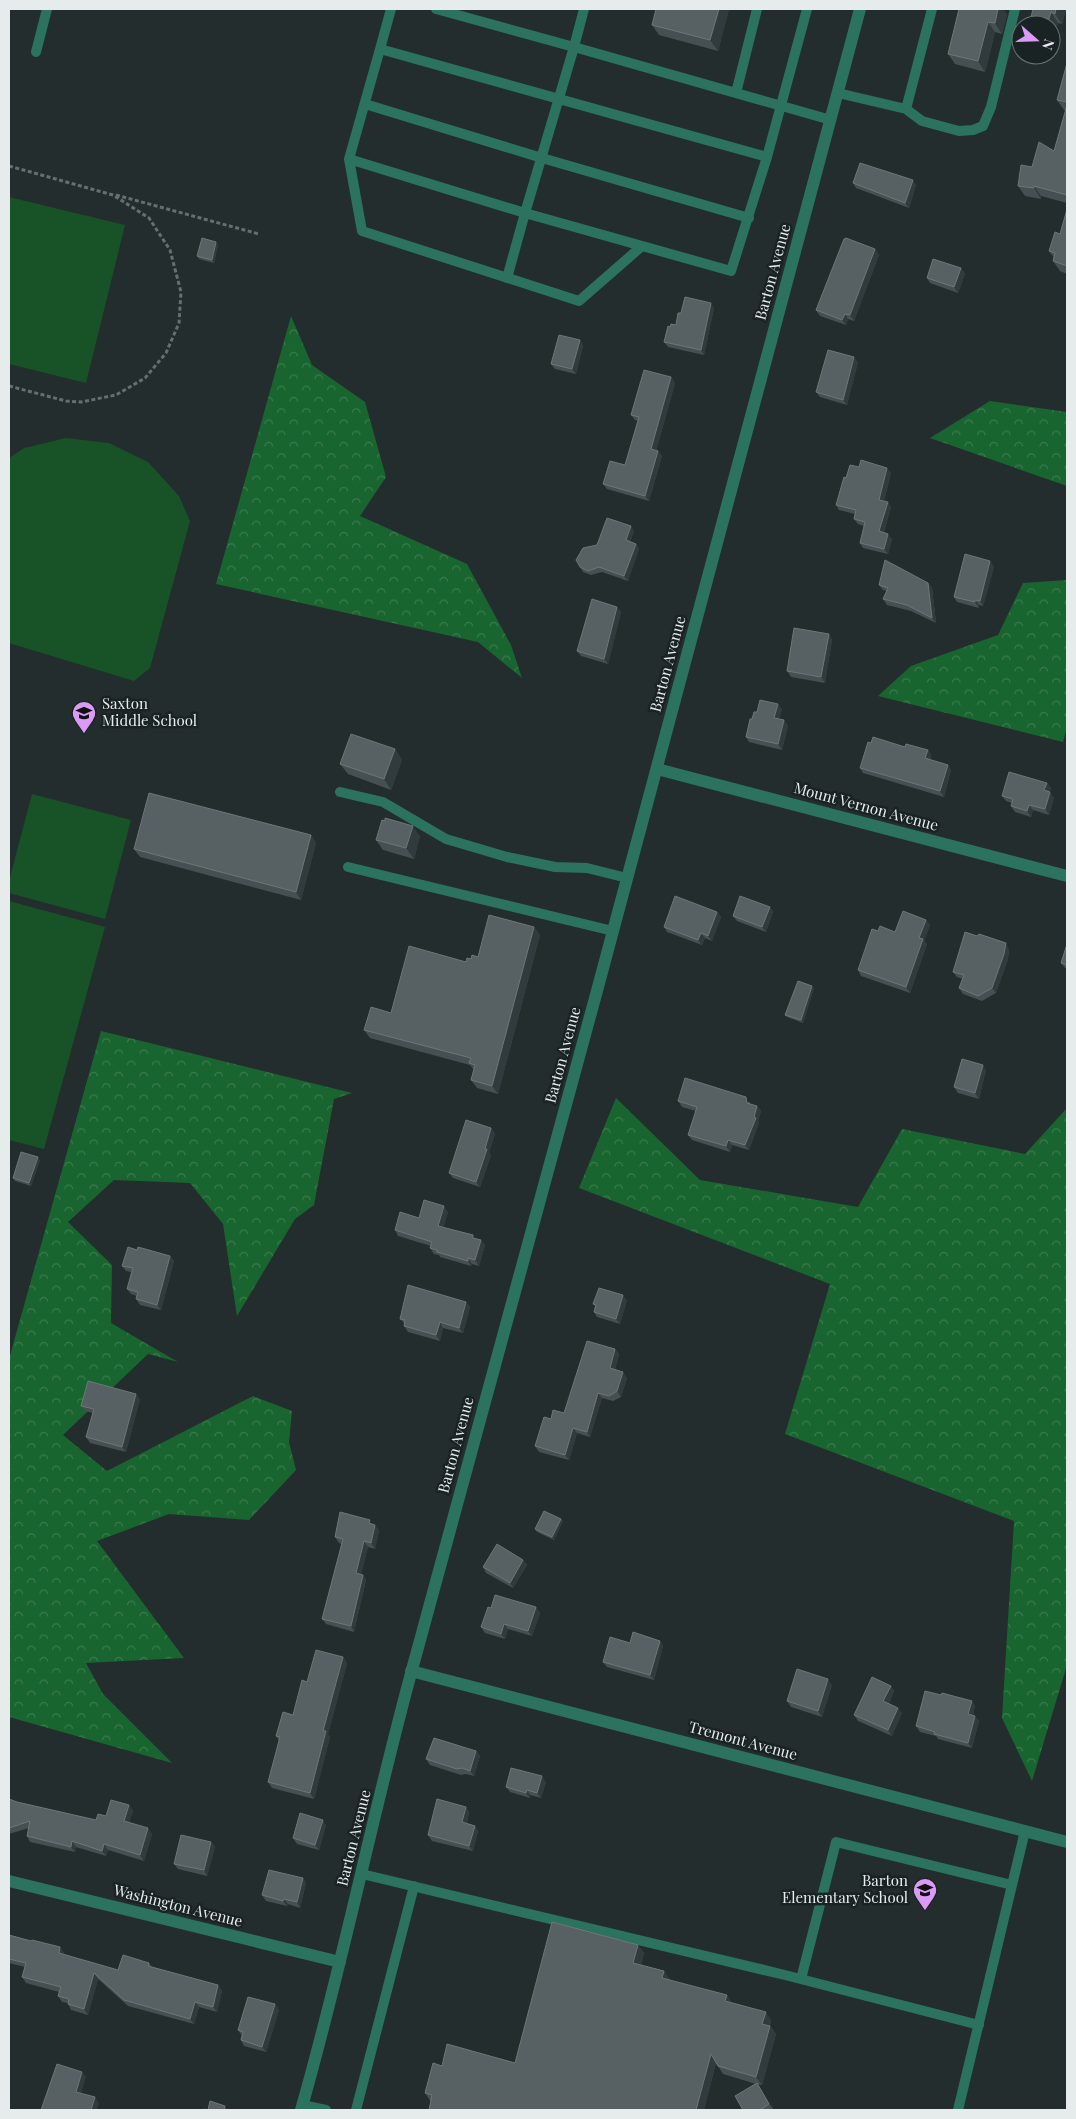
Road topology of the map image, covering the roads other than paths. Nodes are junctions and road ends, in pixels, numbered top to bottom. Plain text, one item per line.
1 (47, 9) edge
2 (390, 9) edge
3 (436, 9) edge
4 (584, 9) edge
5 (757, 9) edge
6 (807, 9) edge
7 (860, 9) edge
8 (932, 9) edge
9 (1015, 9) edge
10 (574, 47) junction
11 (380, 49) junction
12 (36, 52) dead end
13 (736, 93) junction
14 (838, 93) junction
15 (559, 99) junction
16 (365, 104) junction
17 (781, 107) junction
18 (906, 109) junction
19 (831, 120) junction
20 (768, 157) junction
21 (542, 158) junction
22 (349, 159) junction
23 (526, 213) junction
24 (749, 218) junction
25 (642, 246) junction
26 (507, 278) junction
27 (657, 770) junction
28 (340, 792) dead end
29 (348, 867) dead end
30 (1067, 876) edge
31 (627, 878) junction
32 (613, 931) junction
33 (411, 1671) junction
34 (1025, 1831) junction
35 (1067, 1842) edge
36 (362, 1874) junction
37 (9, 1882) edge
38 (1012, 1885) junction
39 (414, 1886) junction
40 (340, 1962) junction
41 (800, 1979) junction
42 (979, 2025) junction
43 (301, 2108) edge
44 (326, 2110) edge
45 (356, 2110) edge
46 (958, 2110) edge

1 - 12 lane
2 - 11 lane
3 - 10 lane
4 - 10 lane
5 - 13 lane
6 - 17 lane
7 - 14 street, Barton Avenue
8 - 18 lane
9 - 18 lane
10 - 13 lane
10 - 15 lane
11 - 15 lane
11 - 16 lane
13 - 17 lane
14 - 18 lane
14 - 19 street, Barton Avenue
15 - 20 lane
15 - 21 lane
16 - 21 lane
16 - 22 lane
17 - 19 lane
17 - 20 lane
19 - 27 street, Barton Avenue
20 - 24 lane
21 - 23 lane
21 - 24 lane
22 - 23 lane
22 - 26 lane
23 - 25 lane
23 - 26 lane
24 - 25 lane
25 - 26 lane
27 - 30 street, Mount Vernon Avenue
27 - 31 street, Barton Avenue
28 - 31 lane
29 - 32 lane
31 - 32 street, Barton Avenue
32 - 33 street, Barton Avenue
33 - 34 street, Tremont Avenue
33 - 36 street, Barton Avenue
34 - 35 street, Tremont Avenue
34 - 38 lane
36 - 39 lane
36 - 40 street, Barton Avenue
37 - 40 street, Washington Avenue
38 - 41 lane
38 - 42 lane
39 - 41 lane
39 - 45 lane
40 - 43 street, Barton Avenue
41 - 42 lane
42 - 46 lane
43 - 44 lane

